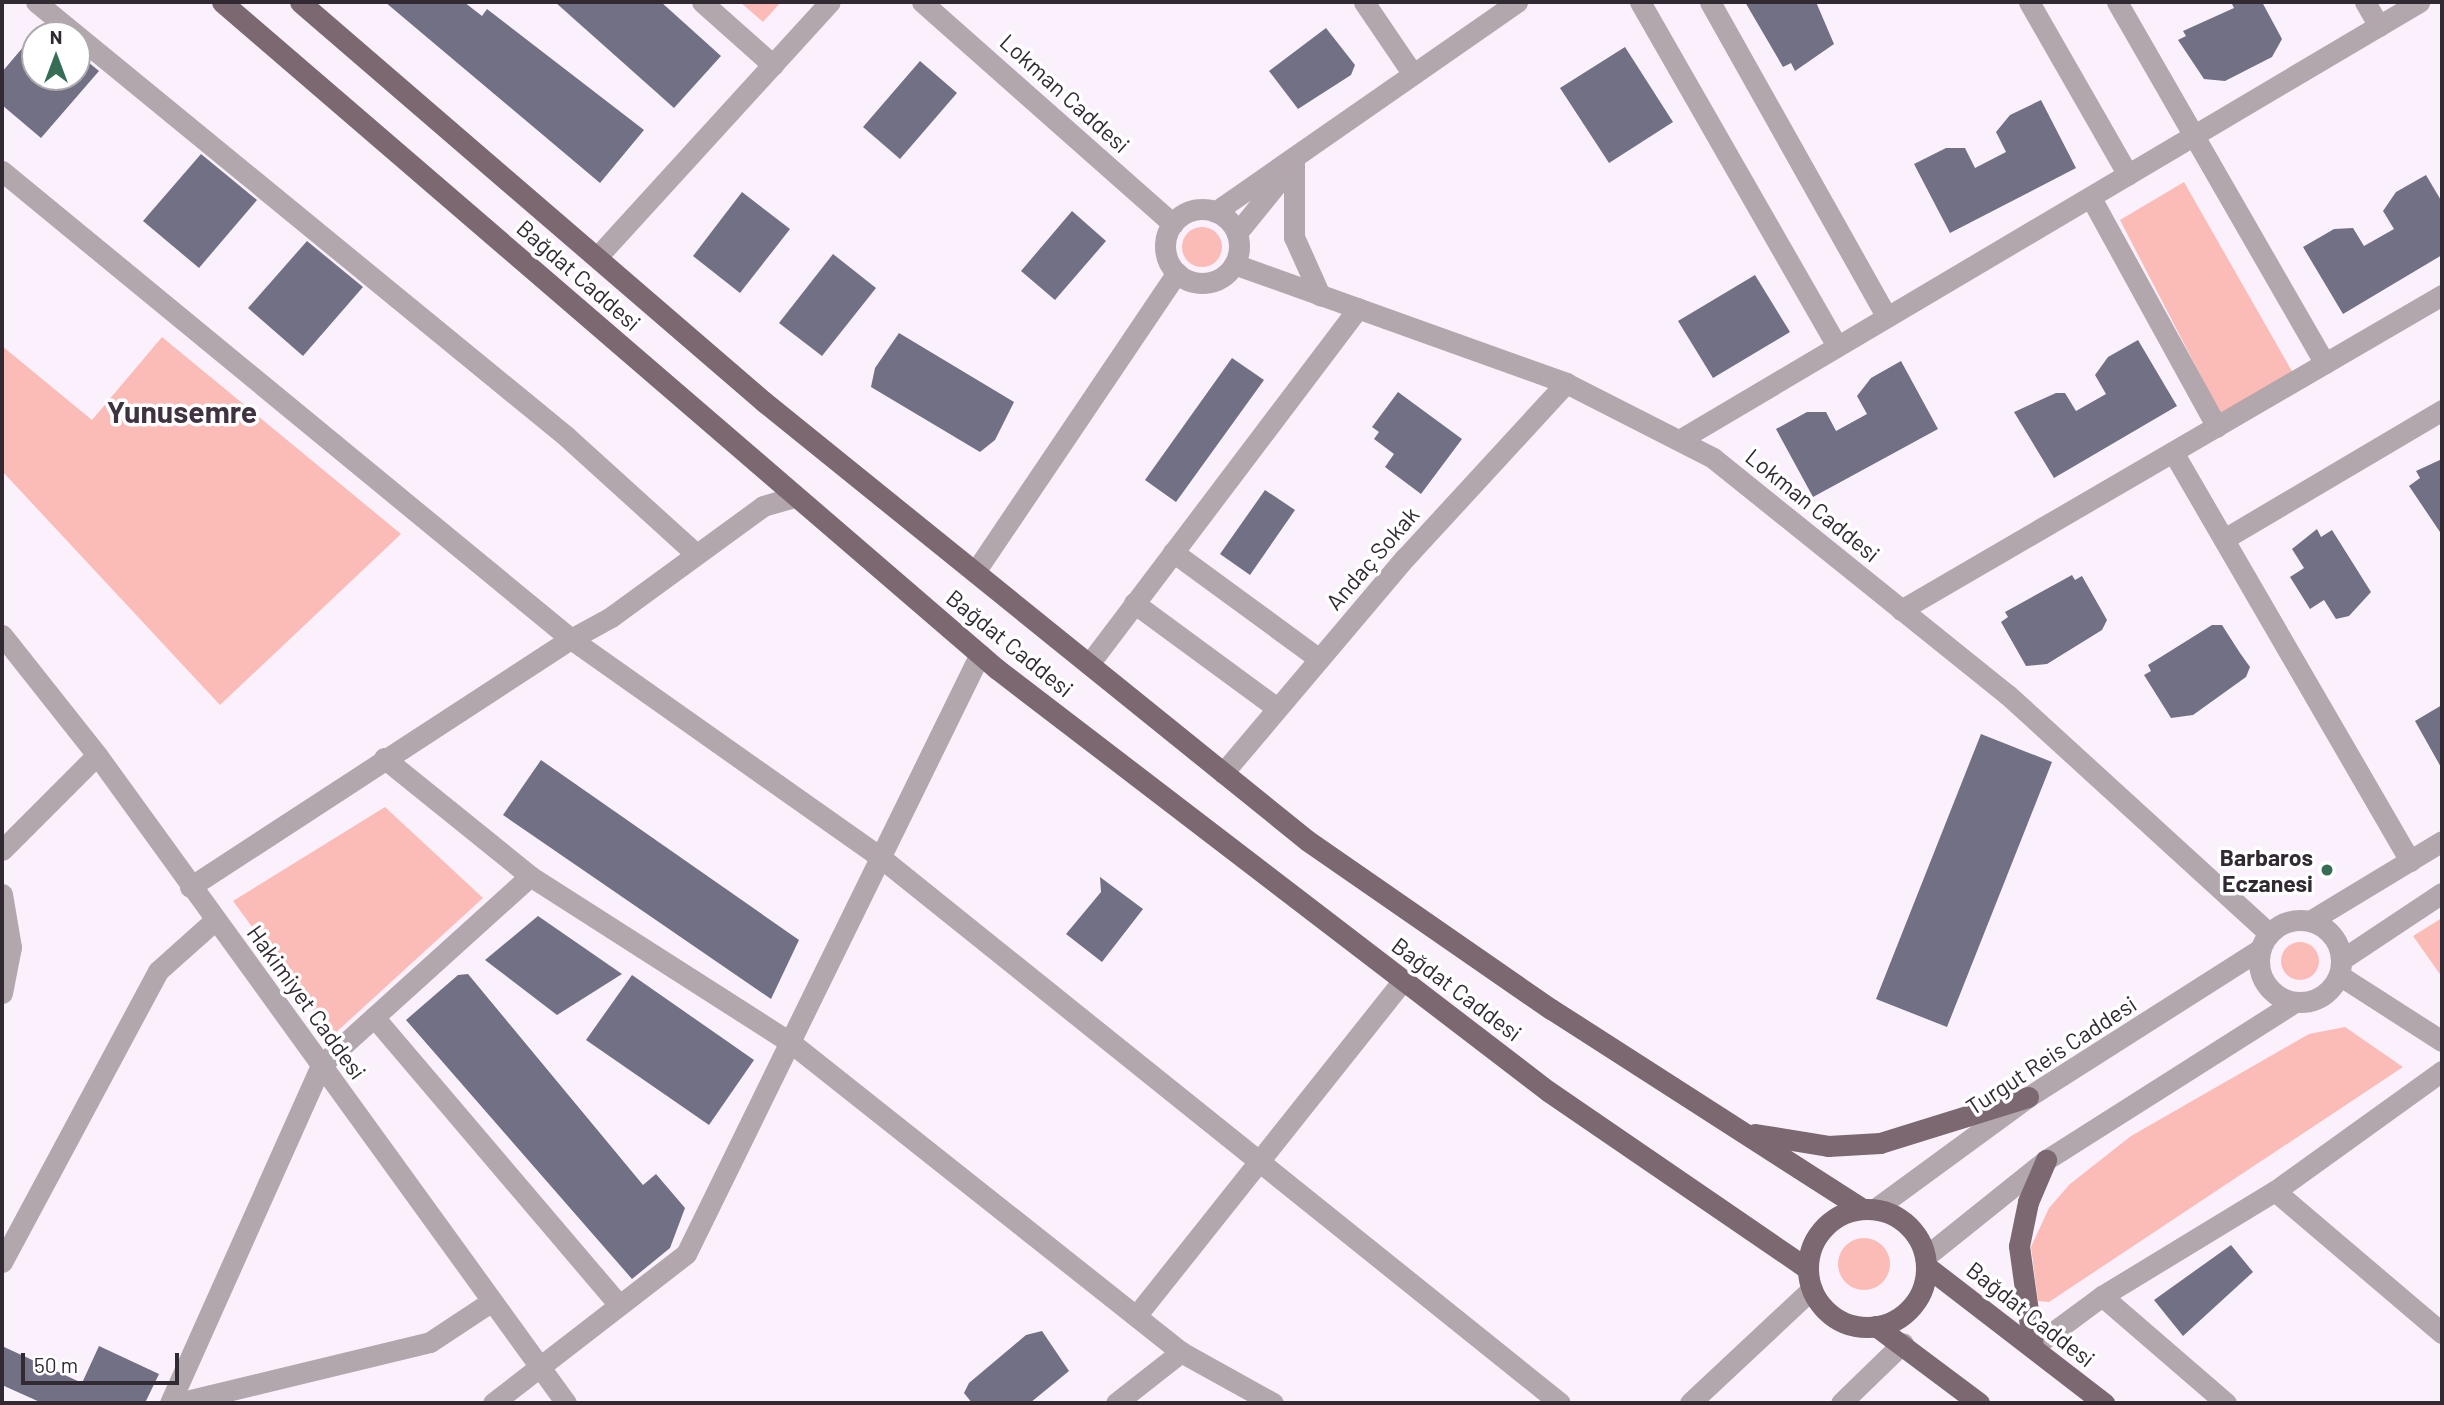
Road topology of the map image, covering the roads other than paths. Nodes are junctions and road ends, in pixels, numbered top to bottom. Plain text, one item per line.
1 (36, 2) edge
2 (222, 2) edge
3 (300, 2) edge
4 (702, 2) edge
5 (830, 2) edge
6 (922, 2) edge
7 (1364, 2) edge
8 (1517, 2) edge
9 (1640, 2) edge
10 (1710, 2) edge
11 (2029, 2) edge
12 (2117, 2) edge
13 (2365, 2) edge
14 (2419, 2) edge
15 (2379, 26) junction
16 (773, 65) junction
17 (1412, 73) junction
18 (2193, 136) junction
19 (1294, 163) junction
20 (2, 171) edge
21 (2128, 174) junction
22 (2091, 198) junction
23 (1215, 212) junction
24 (1173, 224) junction
25 (1237, 233) junction
26 (597, 257) junction
27 (1234, 264) junction
28 (1177, 273) junction
29 (1320, 295) junction
30 (2442, 295) edge
31 (1358, 309) junction
32 (1887, 317) junction
33 (1837, 346) junction
34 (2325, 363) junction
35 (1566, 383) junction
36 (2442, 410) edge
37 (2217, 427) junction
38 (1681, 439) junction
39 (2173, 452) junction
40 (794, 497) junction
41 (2224, 539) junction
42 (1173, 552) junction
43 (696, 554) junction
44 (975, 572) junction
45 (1135, 603) junction
46 (1901, 610) junction
47 (2, 635) edge
48 (570, 639) junction
49 (980, 654) junction
50 (1319, 659) junction
51 (1089, 664) junction
52 (1277, 708) junction
53 (97, 755) junction
54 (384, 758) junction
55 (1223, 773) junction
56 (2442, 841) edge
57 (2, 850) edge
58 (880, 858) junction
59 (2410, 861) junction
60 (530, 876) junction
61 (191, 887) junction
62 (2442, 893) edge
63 (2, 894) edge
64 (215, 920) junction
65 (2310, 921) junction
66 (2264, 942) junction
67 (2340, 967) junction
68 (1402, 981) junction
69 (2, 993) edge
70 (2295, 1002) junction
71 (374, 1017) junction
72 (790, 1041) junction
73 (2442, 1041) edge
74 (321, 1065) junction
75 (2442, 1071) edge
76 (2028, 1097) junction
77 (1731, 1125) junction
78 (1261, 1159) junction
79 (2046, 1160) junction
80 (2275, 1191) junction
81 (1868, 1209) junction
82 (2, 1262) edge
83 (1926, 1262) junction
84 (1810, 1279) junction
85 (2102, 1296) junction
86 (492, 1301) junction
87 (619, 1306) junction
88 (1136, 1316) junction
89 (1876, 1326) junction
90 (2442, 1333) edge
91 (1903, 1343) junction
92 (2033, 1347) junction
93 (1181, 1352) junction
94 (540, 1367) junction
95 (170, 1403) edge
96 (178, 1403) edge
97 (494, 1403) edge
98 (566, 1403) edge
99 (1116, 1403) edge
100 (1273, 1403) edge
101 (1560, 1403) edge
102 (1690, 1403) edge
103 (1841, 1403) edge
104 (1979, 1403) edge
105 (2104, 1403) edge
106 (2226, 1403) edge

1 - 43 street
2 - 40 main road, Bağdat Caddesi
3 - 26 main road, Bağdat Caddesi
4 - 16 street
5 - 16 street
6 - 24 street, Lokman Caddesi
7 - 17 street
8 - 17 street
9 - 33 street
10 - 32 street
11 - 21 street
12 - 18 street
13 - 15 street
14 - 15 street
15 - 18 street
16 - 26 street
17 - 19 street
18 - 21 street
18 - 34 street
19 - 23 street
19 - 25 street
19 - 29 street
20 - 48 street
21 - 22 street
22 - 32 street
22 - 37 street
23 - 24 street
23 - 25 street
24 - 28 street
25 - 27 street
26 - 44 main road, Bağdat Caddesi
27 - 28 street
27 - 29 street, Lokman Caddesi
28 - 44 street
29 - 31 street, Lokman Caddesi
30 - 34 street
31 - 35 street, Lokman Caddesi
31 - 42 street
32 - 33 street
33 - 38 street
34 - 37 street
35 - 38 street, Lokman Caddesi
35 - 50 street, Andaç Sokak
36 - 41 street
37 - 39 street
38 - 46 street, Lokman Caddesi
39 - 41 street
39 - 46 street
40 - 43 street
40 - 49 main road, Bağdat Caddesi
41 - 59 street
42 - 45 street
42 - 50 street
43 - 48 street
44 - 51 main road, Bağdat Caddesi
45 - 51 street
45 - 52 street
46 - 66 street, Lokman Caddesi
47 - 53 street, Hakimiyet Caddesi
48 - 54 street
48 - 58 street
49 - 58 street
49 - 68 main road, Bağdat Caddesi
50 - 52 street, Andaç Sokak
51 - 55 main road, Bağdat Caddesi
52 - 55 street, Andaç Sokak
53 - 57 street
53 - 61 street, Hakimiyet Caddesi
54 - 60 street
54 - 61 street
55 - 77 main road, Bağdat Caddesi
56 - 59 street
58 - 72 street
58 - 78 street
59 - 65 street
60 - 71 street
60 - 72 street
61 - 64 street, Hakimiyet Caddesi
62 - 67 street
63 - 69 street
64 - 74 street, Hakimiyet Caddesi
64 - 82 street
65 - 66 street
65 - 67 street
66 - 70 street
66 - 76 street, Turgut Reis Caddesi
67 - 70 street
67 - 73 street
68 - 78 street
68 - 84 main road, Bağdat Caddesi
70 - 79 street
71 - 74 street
71 - 87 street
72 - 87 street
72 - 88 street
74 - 86 street, Hakimiyet Caddesi
74 - 95 street
75 - 80 street
76 - 77 main road
76 - 81 street, Turgut Reis Caddesi
77 - 81 main road, Bağdat Caddesi
78 - 88 street
78 - 101 street
79 - 83 street
79 - 92 main road
80 - 85 street
80 - 90 street
81 - 83 main road
81 - 84 main road
83 - 89 main road
83 - 92 main road, Bağdat Caddesi
84 - 89 main road
84 - 102 street
85 - 92 street
85 - 106 street
86 - 94 street, Hakimiyet Caddesi
86 - 96 street
87 - 94 street
88 - 93 street
89 - 91 main road
91 - 103 street
91 - 104 main road
92 - 105 main road, Bağdat Caddesi
93 - 99 street
93 - 100 street
94 - 97 street
94 - 98 street, Hakimiyet Caddesi

